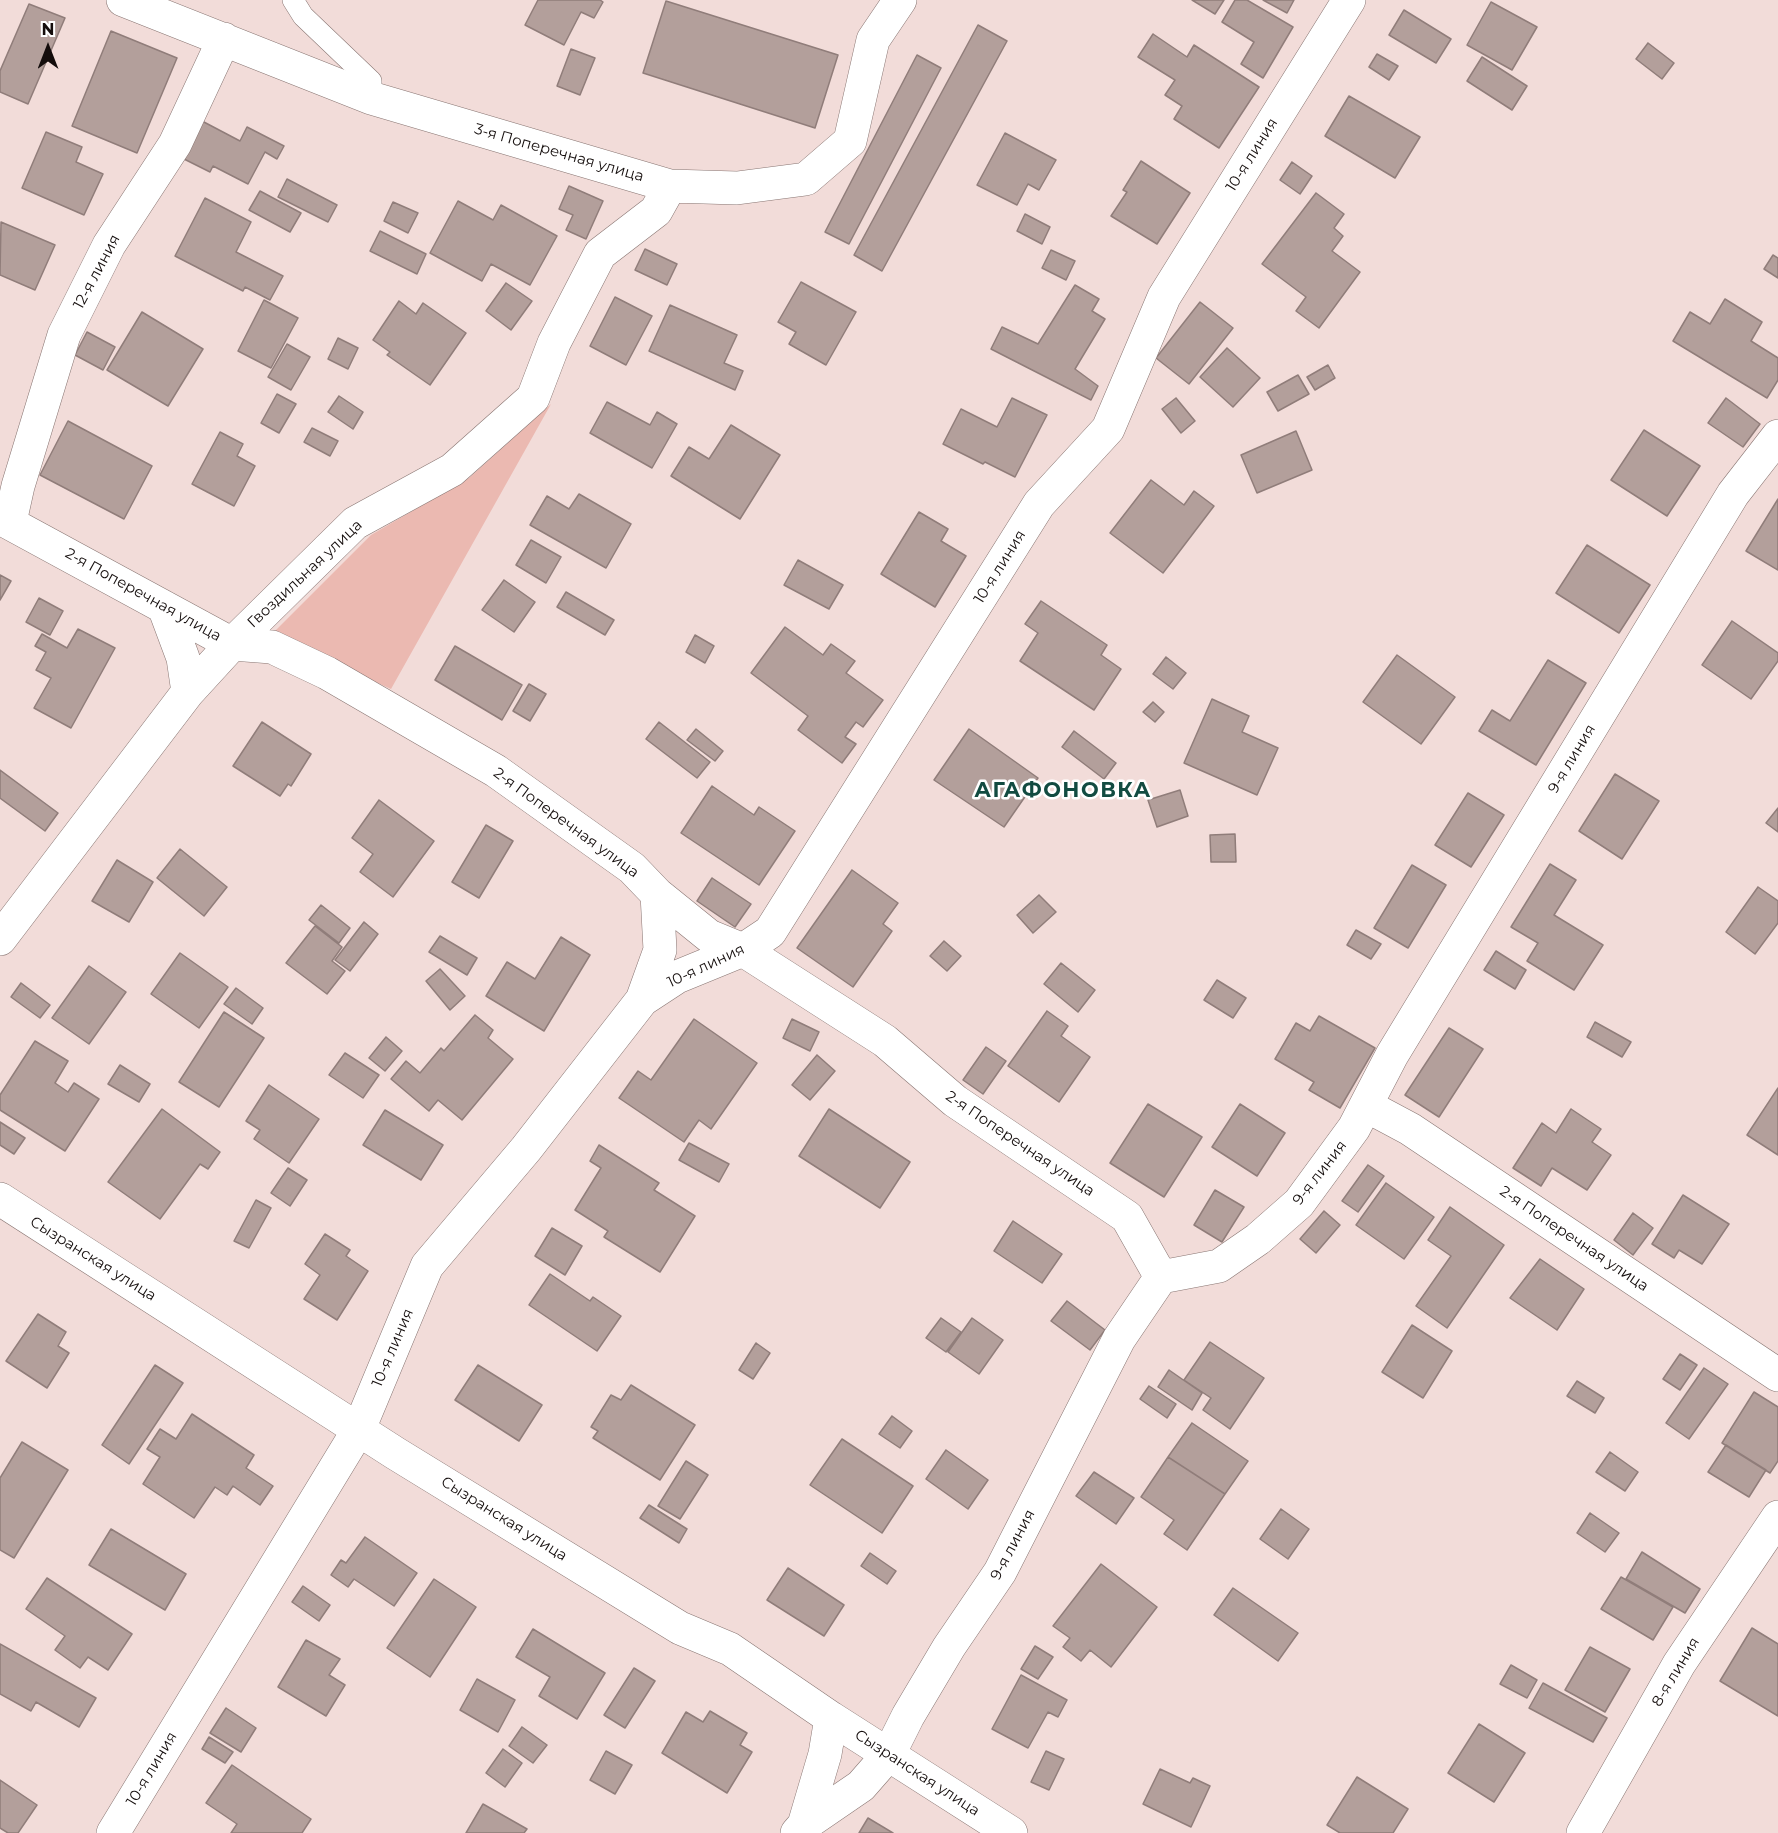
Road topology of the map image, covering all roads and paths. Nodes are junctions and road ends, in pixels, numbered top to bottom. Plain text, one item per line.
1 (123, 0) edge
2 (293, 0) edge
3 (900, 0) edge
4 (1349, 0) edge
5 (224, 39) junction
6 (371, 98) junction
7 (670, 186) junction
8 (1778, 436) edge
9 (5, 520) edge
10 (164, 607) junction
11 (232, 644) junction
12 (188, 692) junction
13 (657, 894) junction
14 (0, 939) edge
15 (743, 950) junction
16 (642, 999) junction
17 (1367, 1106) junction
18 (0, 1199) edge
19 (1161, 1276) junction
20 (1778, 1375) edge
21 (359, 1429) junction
22 (1778, 1517) edge
23 (831, 1718) junction
24 (889, 1754) junction
25 (800, 1829) edge
26 (113, 1833) edge
27 (1011, 1833) edge
28 (1582, 1833) edge

1 - 5 street, 3-я Поперечная улица
2 - 6 lane
3 - 7 street, 3-я Поперечная улица
4 - 15 street, 10-я линия
5 - 6 street, 3-я Поперечная улица
5 - 9 street, 12-я линия
6 - 7 street, 3-я Поперечная улица
7 - 11 street, Гвоздильная улица
8 - 17 street, 9-я линия
9 - 10 street, 2-я Поперечная улица
10 - 11 street, 2-я Поперечная улица
10 - 12 street
11 - 12 street, Гвоздильная улица
11 - 13 street, 2-я Поперечная улица
12 - 14 street, Гвоздильная улица
13 - 15 street, 2-я Поперечная улица
13 - 16 street
15 - 16 street, 10-я линия
15 - 19 street, 2-я Поперечная улица
16 - 21 street, 10-я линия
17 - 19 street, 9-я линия
17 - 20 street, 2-я Поперечная улица
18 - 21 street, Сызранская улица
19 - 24 street, 9-я линия
21 - 23 street, Сызранская улица
21 - 26 street, 10-я линия
22 - 28 street, 8-я линия
23 - 24 street, Сызранская улица
23 - 25 street
24 - 25 street, 9-я линия
24 - 27 street, Сызранская улица

